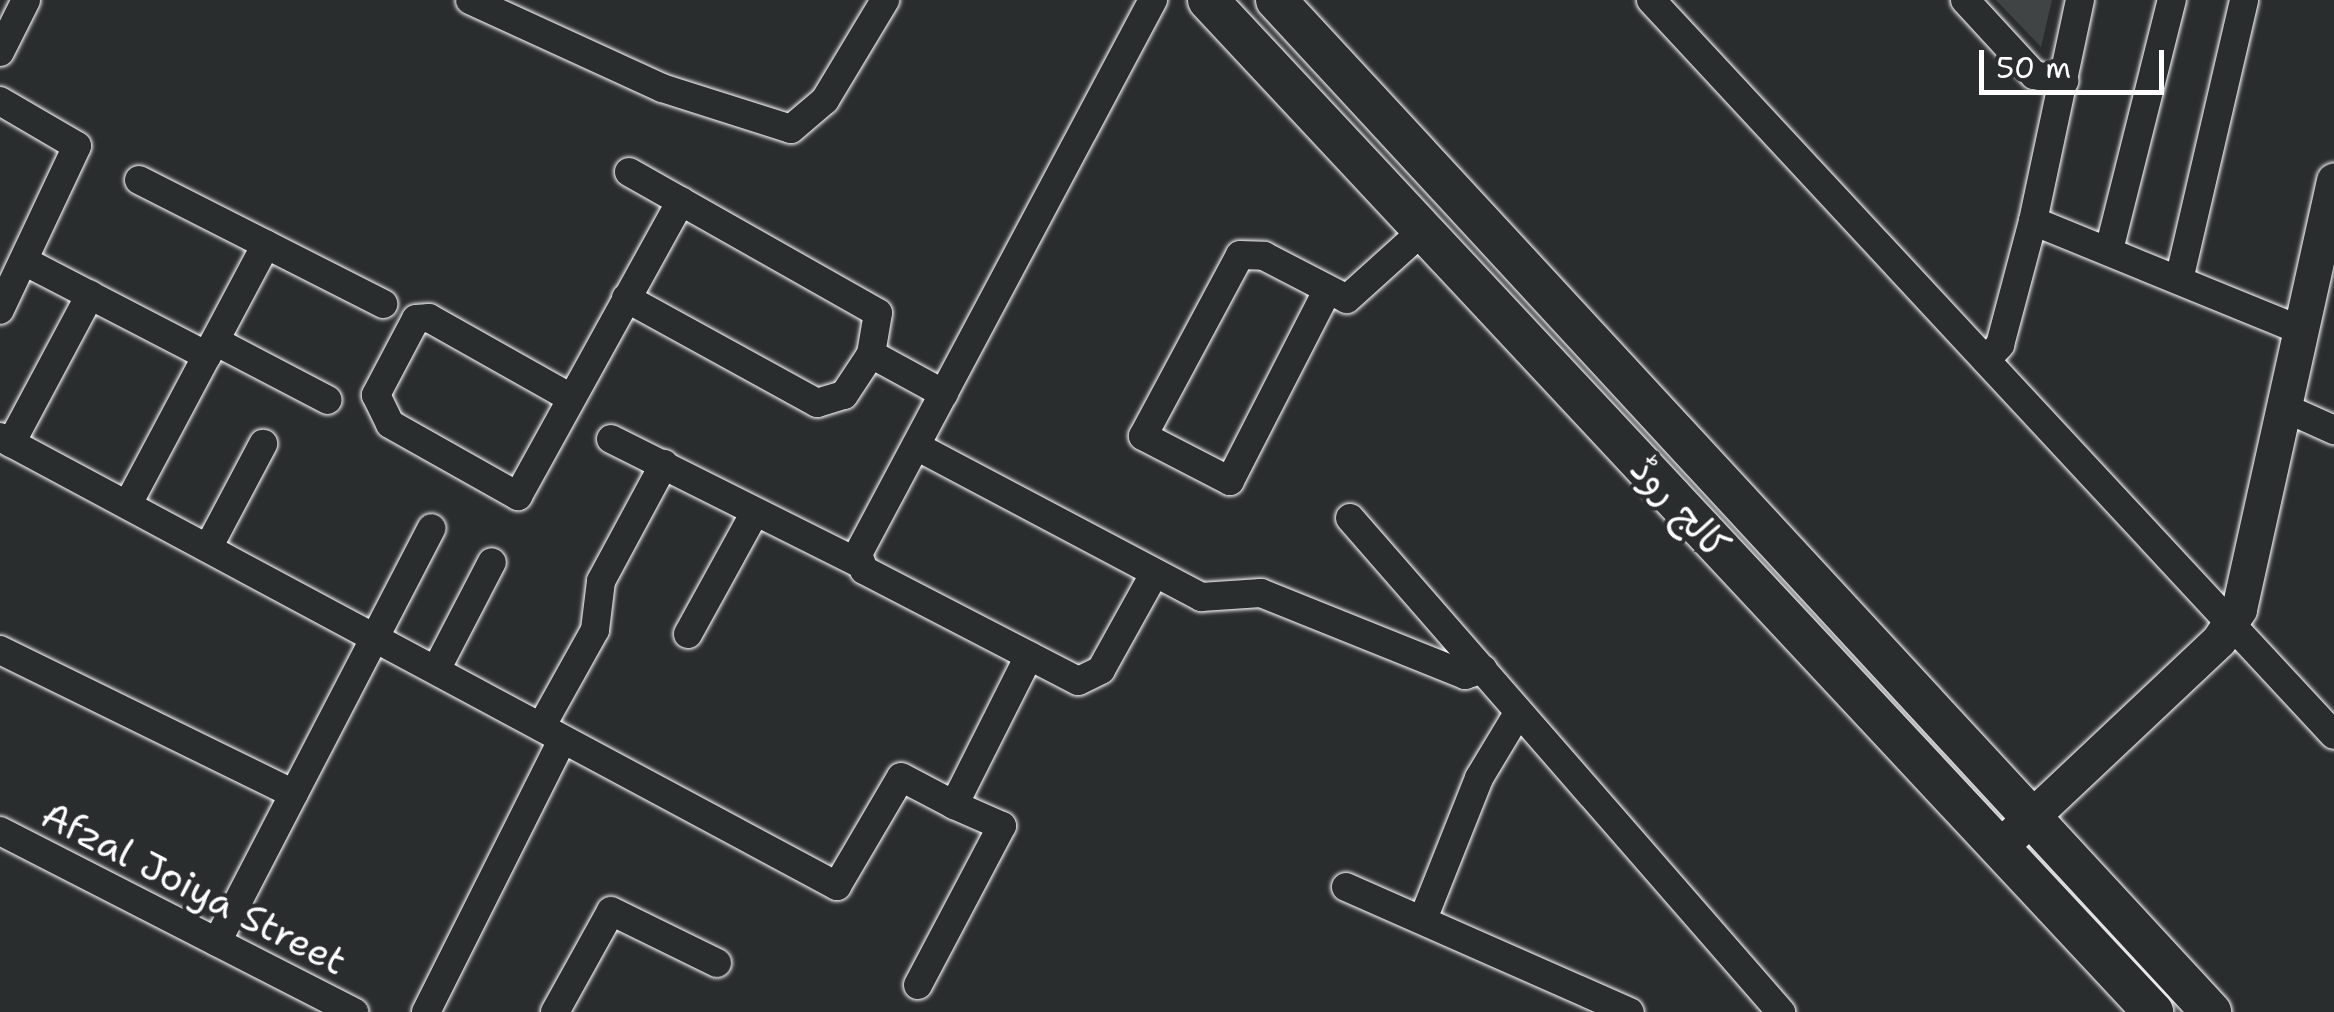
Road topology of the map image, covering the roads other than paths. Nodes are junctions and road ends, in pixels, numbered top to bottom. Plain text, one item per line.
1 (26, 0) edge
2 (470, 0) edge
3 (885, 0) edge
4 (1153, 0) edge
5 (1208, 0) edge
6 (1276, 0) edge
7 (1651, 0) edge
8 (1965, 0) edge
9 (2080, 0) edge
10 (2172, 0) edge
11 (2244, 0) edge
12 (2, 44) edge
13 (2064, 80) junction
14 (0, 101) edge
15 (628, 172) dead end
16 (139, 180) dead end
17 (2334, 180) edge
18 (681, 200) junction
19 (2032, 221) junction
20 (1420, 234) junction
21 (266, 244) junction
22 (2110, 250) junction
23 (26, 262) junction
24 (2179, 280) junction
25 (90, 295) junction
26 (1325, 295) junction
27 (626, 298) junction
28 (383, 304) dead end
29 (0, 310) edge
30 (2302, 331) junction
31 (211, 349) junction
32 (871, 354) junction
33 (1986, 360) junction
34 (944, 394) junction
35 (571, 398) junction
36 (328, 400) dead end
37 (2286, 408) junction
38 (2334, 430) edge
39 (611, 439) dead end
40 (6, 440) edge
41 (263, 444) dead end
42 (916, 446) junction
43 (664, 464) junction
44 (128, 504) junction
45 (755, 512) junction
46 (1350, 518) dead end
47 (432, 528) dead end
48 (208, 548) junction
49 (492, 562) dead end
50 (859, 563) junction
51 (1153, 576) junction
52 (2231, 624) junction
53 (688, 634) dead end
54 (378, 636) junction
55 (0, 650) edge
56 (1029, 656) junction
57 (437, 668) junction
58 (1482, 670) junction
59 (1518, 714) junction
60 (2330, 723) edge
61 (551, 734) junction
62 (294, 794) junction
63 (954, 805) junction
64 (2030, 819) junction
65 (0, 831) edge
66 (1994, 851) junction
67 (1346, 888) dead end
68 (1423, 919) junction
69 (217, 942) junction
70 (717, 963) dead end
71 (918, 985) dead end
72 (310, 1002) edge
73 (2145, 1009) edge
74 (354, 1012) edge
75 (426, 1012) edge
76 (555, 1012) edge
77 (1630, 1012) edge
78 (1780, 1012) edge
79 (2210, 1012) edge

1 - 12 street
2 - 3 street
4 - 34 street
5 - 20 main road, کالج روڈ
6 - 64 main road, کالج روڈ
7 - 33 street
8 - 13 street
9 - 13 street
10 - 22 street
11 - 24 street
13 - 19 street
14 - 23 street
15 - 18 street
16 - 21 street
17 - 30 street
18 - 27 street
18 - 32 street
19 - 22 street
19 - 33 street
20 - 26 street
20 - 66 main road, کالج روڈ
21 - 28 street
21 - 31 street
22 - 24 street
23 - 25 street
23 - 29 street
24 - 30 street
25 - 31 street
25 - 40 street
26 - 26 street
27 - 32 street
27 - 35 street
30 - 37 street
31 - 36 street
31 - 44 street
32 - 34 street
33 - 52 street
34 - 42 street
35 - 35 street
37 - 38 street
37 - 52 street
39 - 43 street
40 - 44 street
41 - 48 street
42 - 50 street
42 - 51 street
43 - 45 street
43 - 61 street
44 - 48 street
45 - 50 street
45 - 53 street
46 - 58 street
47 - 54 street
48 - 54 street
49 - 57 street
50 - 56 street
51 - 56 street
51 - 58 street
52 - 60 street
52 - 64 street
54 - 57 street
54 - 62 street
55 - 62 street
56 - 63 street
57 - 61 street
58 - 59 street
59 - 68 street
59 - 78 street
61 - 63 street
61 - 75 street
62 - 69 street
63 - 71 street
64 - 66 street
64 - 79 main road, کالج روڈ
65 - 69 street, Afzal Joiya Street
66 - 73 main road, کالج روڈ
67 - 68 street
68 - 77 street
69 - 72 street, Afzal Joiya Street
70 - 76 street
72 - 74 street, Afzal Joiya Street

